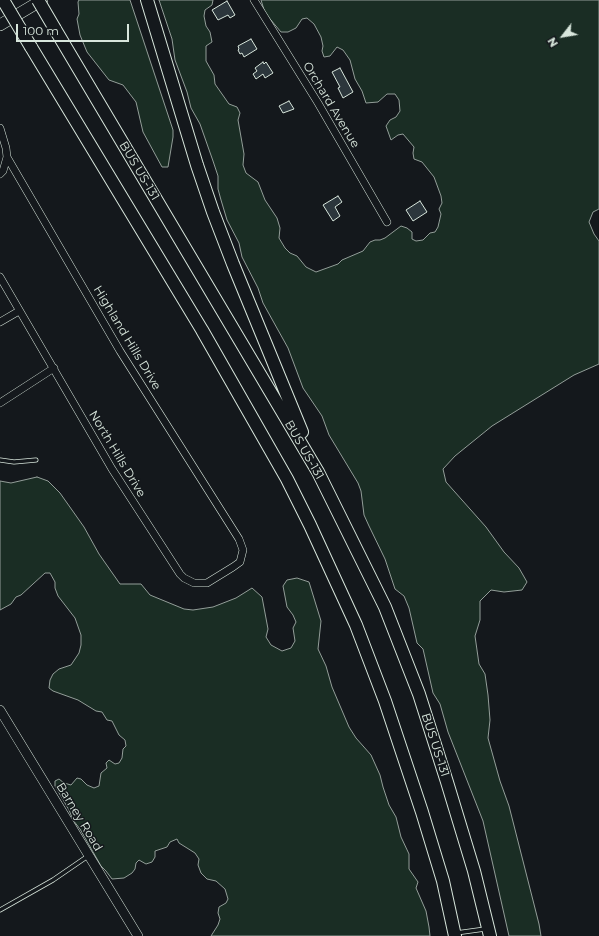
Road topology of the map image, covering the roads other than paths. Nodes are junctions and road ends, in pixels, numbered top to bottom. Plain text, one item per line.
1 (3, 0) edge
2 (38, 0) edge
3 (42, 0) edge
4 (147, 0) edge
5 (254, 0) edge
6 (0, 25) edge
7 (0, 128) edge
8 (7, 157) junction
9 (0, 174) edge
10 (387, 222) dead end
11 (0, 277) edge
12 (19, 310) junction
13 (0, 322) edge
14 (54, 368) junction
15 (0, 403) edge
16 (0, 460) edge
17 (36, 460) dead end
18 (318, 472) junction
19 (243, 555) joint
20 (0, 710) edge
21 (88, 855) junction
22 (0, 910) edge
23 (489, 932) edge
24 (455, 935) edge
25 (138, 936) edge

1 - 24 highway, bridge
2 - 18 highway, BUS US-131, bridge
3 - 6 main road
4 - 18 highway
5 - 10 street, Orchard Avenue
7 - 8 street, Highland Hills Drive
8 - 9 street
8 - 19 street, Highland Hills Drive
11 - 12 street, North Hills Drive
12 - 13 street
12 - 14 street, North Hills Drive
14 - 15 street
14 - 19 street, North Hills Drive
16 - 17 lane
18 - 23 highway, BUS US-131
20 - 21 street, Barney Road
21 - 22 lane
21 - 25 street, Barney Road
23 - 24 lane

